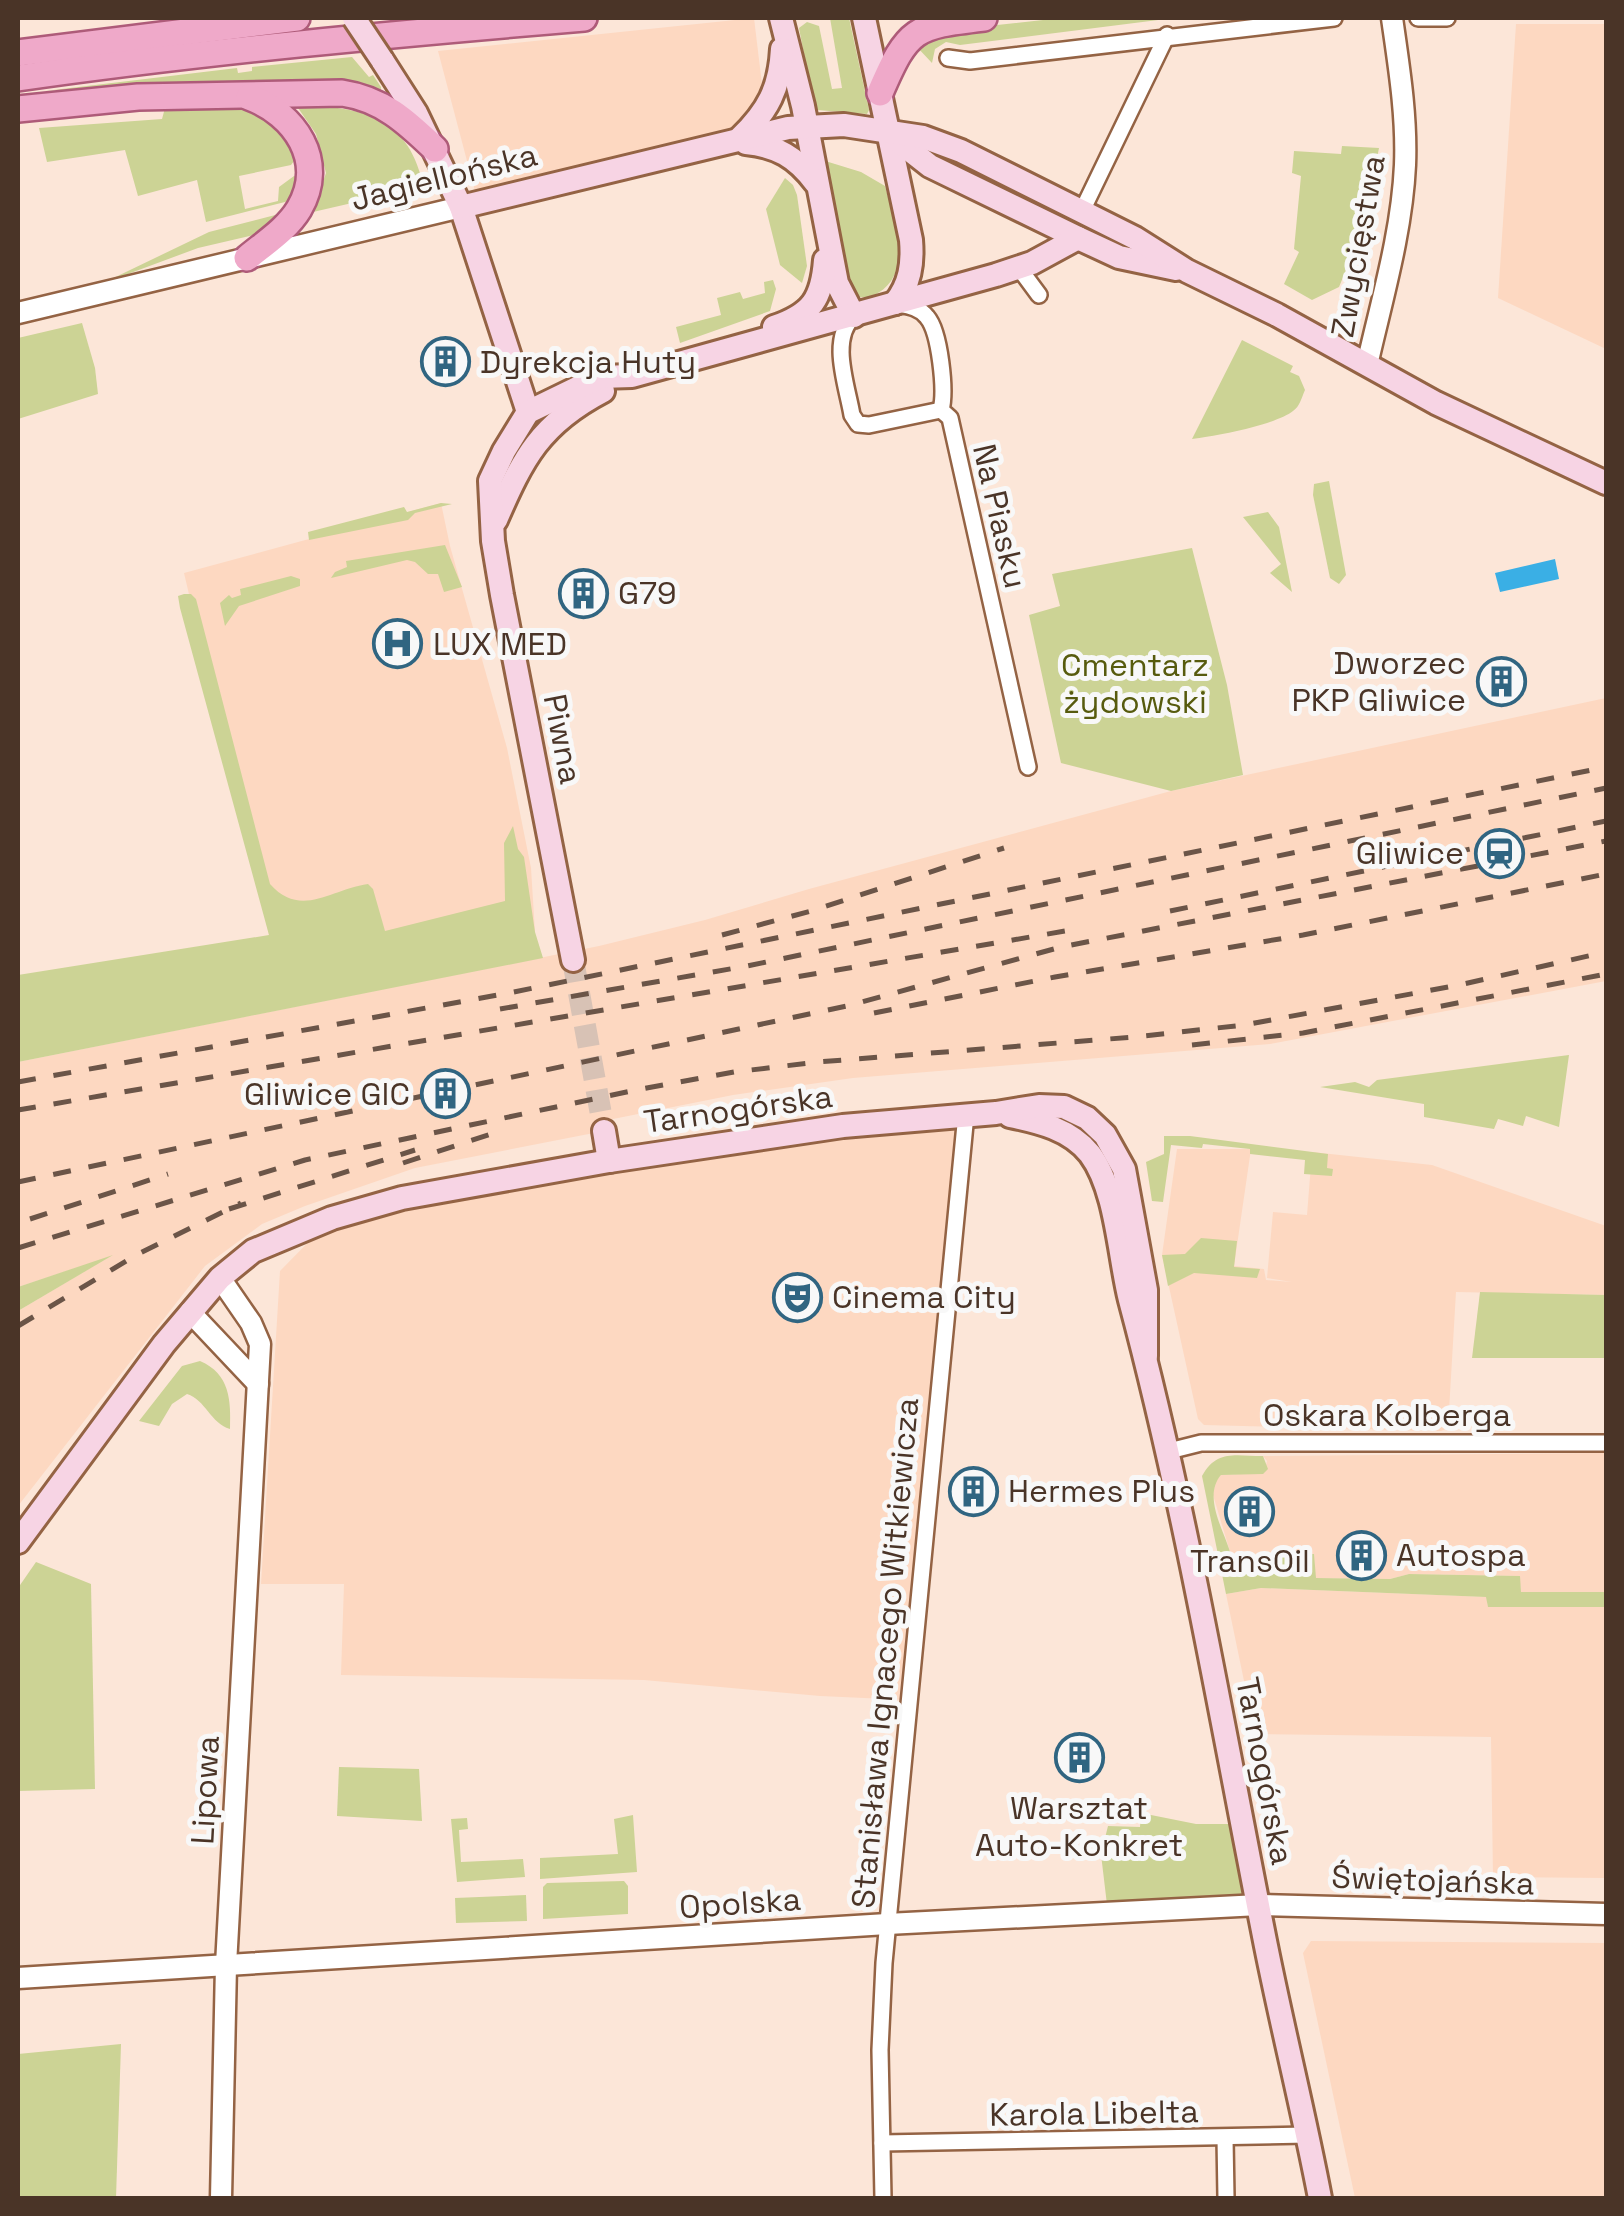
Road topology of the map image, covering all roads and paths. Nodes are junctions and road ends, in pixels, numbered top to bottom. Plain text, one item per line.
1 (297, 18) edge
2 (354, 18) edge
3 (584, 18) edge
4 (864, 18) edge
5 (984, 18) edge
6 (1334, 18) edge
7 (1392, 18) edge
8 (1418, 18) edge
9 (1448, 18) edge
10 (259, 20) edge
11 (782, 21) edge
12 (1167, 36) junction
13 (18, 53) edge
14 (948, 58) dead end
15 (18, 78) edge
16 (880, 93) junction
17 (244, 96) junction
18 (18, 109) edge
19 (806, 125) junction
20 (888, 134) junction
21 (737, 142) junction
22 (434, 149) junction
23 (817, 185) junction
24 (461, 206) junction
25 (1082, 210) junction
26 (1078, 238) junction
27 (827, 239) junction
28 (247, 258) junction
29 (1019, 268) junction
30 (1187, 271) junction
31 (1038, 294) dead end
32 (895, 304) junction
33 (18, 312) edge
34 (854, 316) junction
35 (692, 360) junction
36 (1368, 364) junction
37 (632, 376) junction
38 (941, 410) junction
39 (528, 412) junction
40 (1606, 483) edge
41 (492, 529) junction
42 (1028, 767) dead end
43 (574, 960) tunnel mouth
44 (966, 1114) junction
45 (604, 1131) tunnel mouth
46 (609, 1160) junction
47 (220, 1278) junction
48 (190, 1312) junction
49 (258, 1384) junction
50 (1606, 1442) edge
51 (1169, 1451) junction
52 (18, 1542) edge
53 (1258, 1905) junction
54 (1606, 1914) edge
55 (887, 1924) junction
56 (226, 1965) junction
57 (18, 1978) edge
58 (1307, 2135) junction
59 (1225, 2138) junction
60 (882, 2143) junction
61 (221, 2198) edge
62 (883, 2198) edge
63 (1226, 2198) edge
64 (1320, 2198) edge

1 - 10 main road
2 - 22 main road, bridge
3 - 15 main road
4 - 16 main road
5 - 16 main road
6 - 12 street
7 - 36 street, Zwycięstwa
8 - 9 street
10 - 13 main road
11 - 19 main road
11 - 21 main road
12 - 14 street
12 - 25 street
16 - 20 main road
17 - 18 main road
17 - 22 main road
17 - 28 main road
19 - 20 main road, Jagiellońska
19 - 21 main road, Jagiellońska
19 - 23 main road
20 - 25 main road, Jagiellońska
20 - 26 main road
20 - 32 main road
21 - 23 main road
21 - 24 main road, Jagiellońska
22 - 24 main road
23 - 27 main road
24 - 28 street, Jagiellońska
24 - 39 main road
25 - 30 main road, Jagiellońska
26 - 29 main road
26 - 30 main road
27 - 34 main road
27 - 35 main road
28 - 33 street, Jagiellońska
29 - 31 street
29 - 32 main road
30 - 36 main road
32 - 34 main road
32 - 38 street, Na Piasku
34 - 35 main road
34 - 38 street
35 - 37 main road
36 - 40 main road
37 - 39 main road
37 - 41 main road
38 - 42 street, Na Piasku
39 - 41 main road, Piwna
41 - 43 main road, Piwna
44 - 46 main road, Tarnogórska
44 - 51 main road, Tarnogórska
44 - 55 street, Stanisława Ignacego Witkiewicza
45 - 46 main road
46 - 47 main road, Tarnogórska
47 - 48 main road, Tarnogórska
47 - 49 street, Lipowa
48 - 49 street
48 - 52 main road, Tarnogórska
49 - 56 street, Lipowa
50 - 51 street, Oskara Kolberga
51 - 53 main road, Tarnogórska
53 - 54 street, Świętojańska
53 - 55 street, Opolska
53 - 58 main road, Tarnogórska
55 - 56 street, Opolska
55 - 60 street, Stanisława Ignacego Witkiewicza
56 - 57 street, Opolska
56 - 61 street, Lipowa
58 - 59 street, Karola Libelta
58 - 64 main road, Tarnogórska
59 - 60 street, Karola Libelta
59 - 63 street
60 - 62 street, Stanisława Ignacego Witkiewicza

